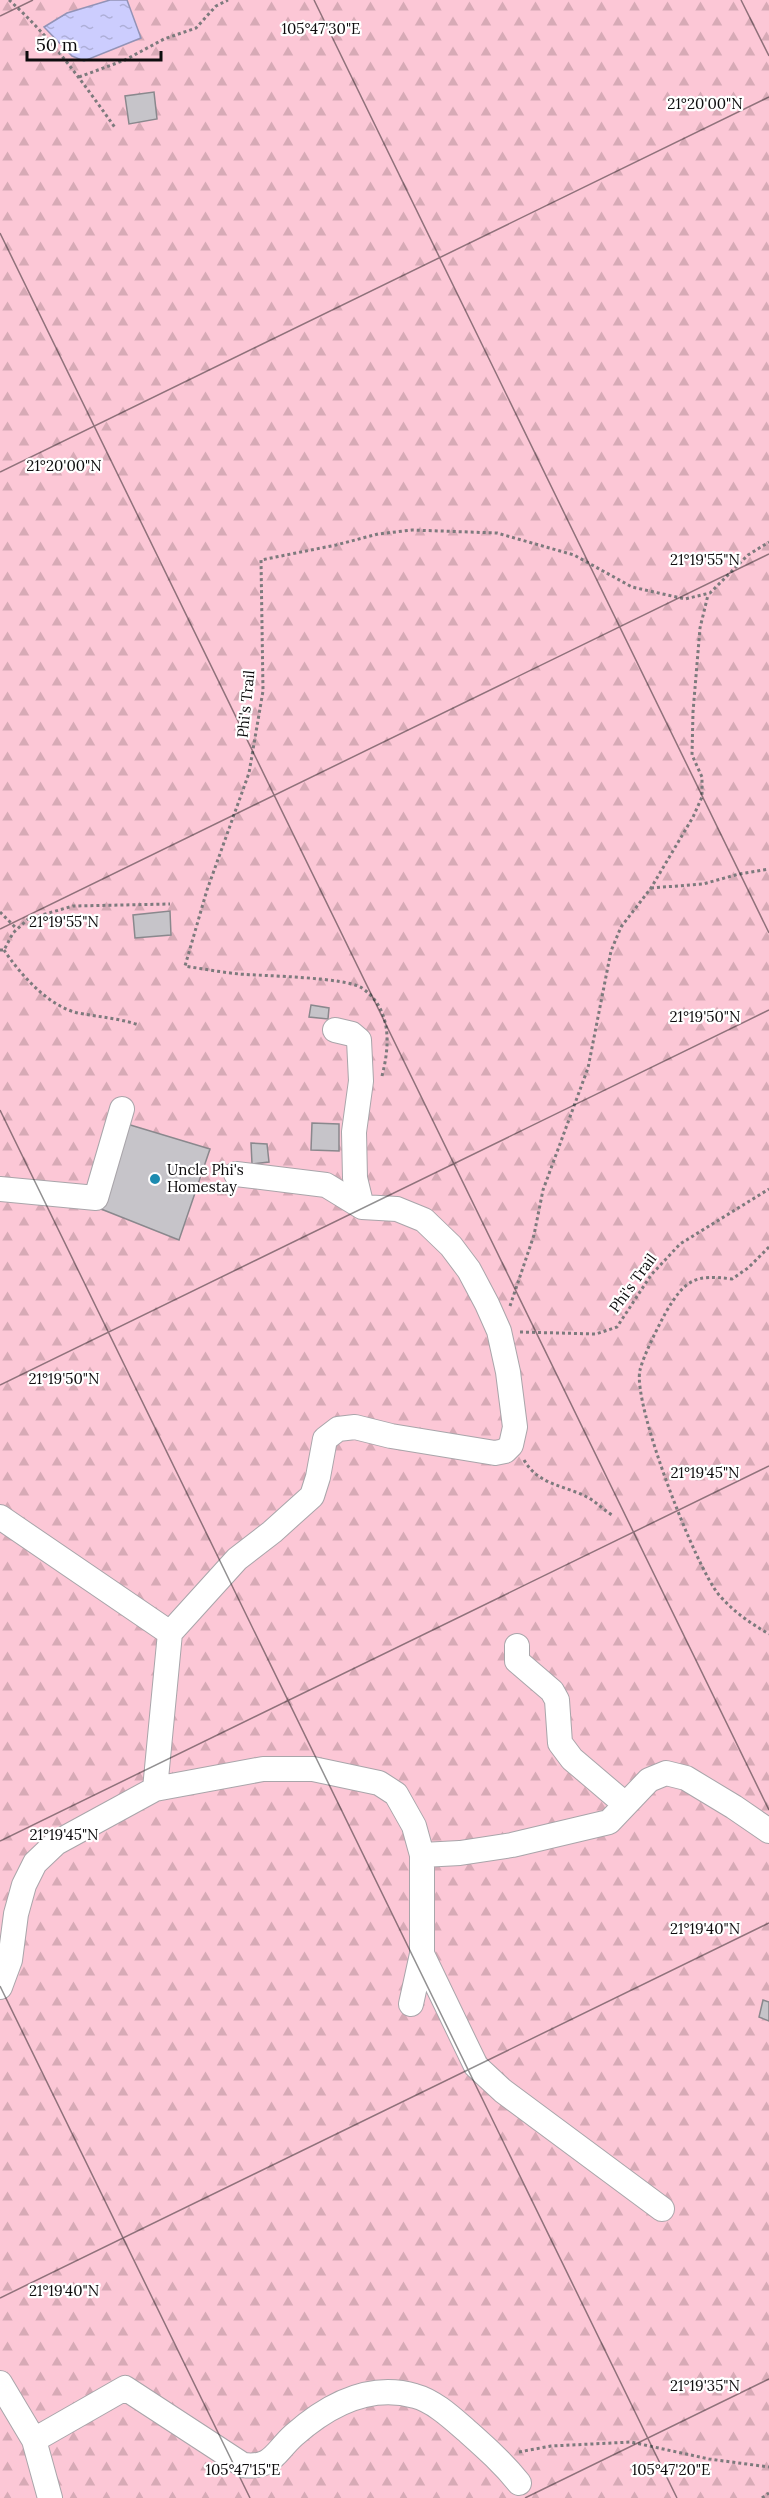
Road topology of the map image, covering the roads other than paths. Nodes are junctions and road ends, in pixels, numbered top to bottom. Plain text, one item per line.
1 (335, 1030) dead end
2 (122, 1109) dead end
3 (236, 1174) dead end
4 (0, 1189) edge
5 (362, 1207) junction
6 (0, 1517) edge
7 (170, 1633) junction
8 (517, 1646) dead end
9 (154, 1789) junction
10 (625, 1804) junction
11 (769, 1831) edge
12 (422, 1855) junction
13 (422, 1954) junction
14 (0, 1987) edge
15 (411, 2004) dead end
16 (662, 2209) dead end
17 (0, 2383) edge
18 (34, 2440) junction
19 (519, 2483) dead end
20 (50, 2498) edge

1 - 5 street
2 - 4 street
3 - 5 street
5 - 7 street
6 - 7 street
7 - 9 street
8 - 10 street
9 - 12 street
9 - 14 street
10 - 11 street
10 - 12 street
12 - 13 street
13 - 15 street
13 - 16 street
17 - 18 street
18 - 19 street
18 - 20 street

